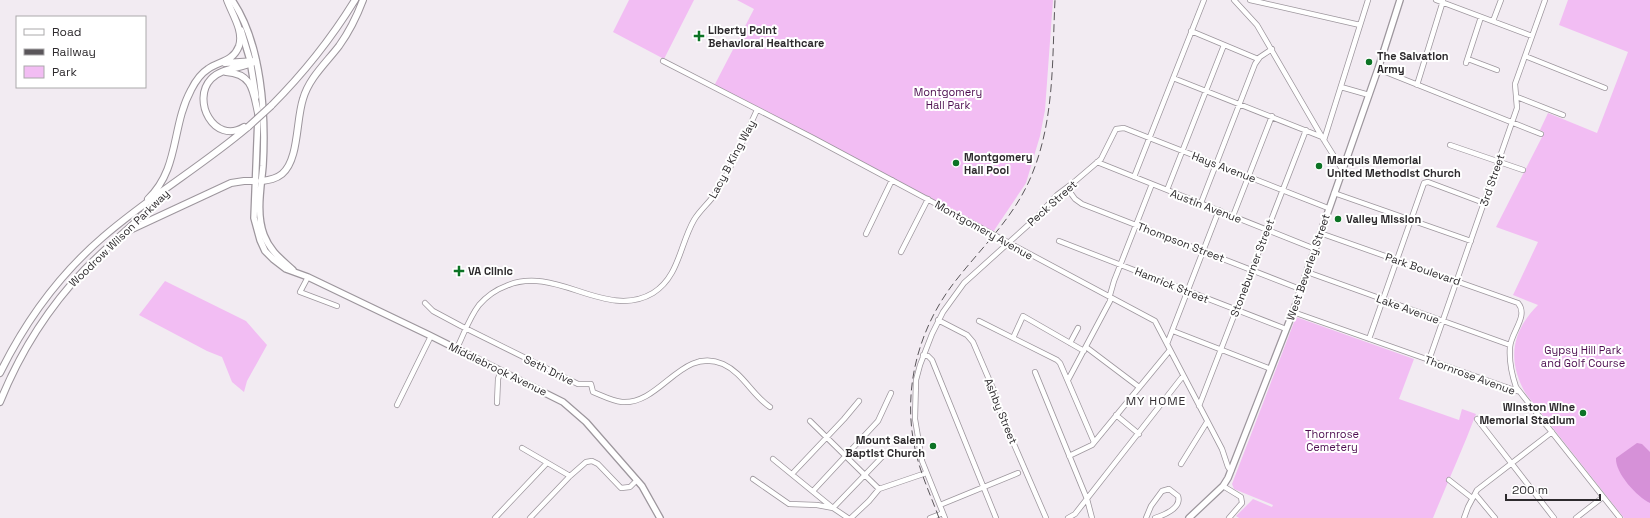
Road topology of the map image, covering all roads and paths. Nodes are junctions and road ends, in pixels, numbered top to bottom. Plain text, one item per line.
1 (228, 0) edge
2 (232, 0) edge
3 (355, 0) edge
4 (363, 0) edge
5 (1204, 0) edge
6 (1234, 0) edge
7 (1250, 0) edge
8 (1368, 0) edge
9 (1400, 0) edge
10 (1436, 0) edge
11 (1501, 0) edge
12 (1545, 0) edge
13 (1443, 1) edge
14 (1240, 2) edge
15 (1481, 17) junction
16 (1493, 21) junction
17 (1360, 25) junction
18 (1191, 31) junction
19 (1532, 36) junction
20 (1224, 45) junction
21 (1272, 49) junction
22 (1525, 56) junction
23 (1258, 59) junction
24 (663, 61) dead end
25 (252, 62) junction
26 (221, 63) junction
27 (1378, 69) junction
28 (1497, 70) dead end
29 (224, 72) junction
30 (1173, 78) junction
31 (1417, 85) junction
32 (1341, 87) junction
33 (1605, 88) dead end
34 (1206, 90) junction
35 (1369, 95) junction
36 (1517, 97) junction
37 (1240, 104) junction
38 (757, 110) junction
39 (258, 113) junction
40 (1562, 115) dead end
41 (1272, 116) junction
42 (1512, 122) junction
43 (248, 125) junction
44 (1119, 127) joint
45 (1306, 130) junction
46 (1541, 134) dead end
47 (1150, 138) junction
48 (1322, 139) junction
49 (1450, 145) dead end
50 (1182, 151) junction
51 (1097, 162) junction
52 (1498, 162) junction
53 (1216, 164) junction
54 (1342, 169) junction
55 (1523, 170) dead end
56 (1134, 177) junction
57 (1249, 177) junction
58 (180, 179) junction
59 (892, 180) junction
60 (259, 181) junction
61 (1152, 184) junction
62 (1067, 188) junction
63 (1167, 190) junction
64 (1282, 190) junction
65 (1334, 193) junction
66 (928, 200) junction
67 (1201, 203) junction
68 (1484, 203) junction
69 (1328, 208) junction
70 (1219, 210) junction
71 (1233, 216) junction
72 (1411, 220) junction
73 (1136, 225) junction
74 (1266, 229) junction
75 (112, 230) junction
76 (1320, 233) junction
77 (866, 234) dead end
78 (1059, 241) dead end
79 (1471, 241) junction
80 (111, 243) junction
81 (1008, 243) junction
82 (1315, 249) junction
83 (1203, 251) junction
84 (901, 252) dead end
85 (1397, 260) junction
86 (1121, 265) junction
87 (1252, 270) junction
88 (295, 271) junction
89 (1307, 272) junction
90 (308, 277) junction
91 (1457, 281) junction
92 (1300, 289) junction
93 (1188, 291) junction
94 (1110, 298) junction
95 (1383, 300) junction
96 (425, 303) dead end
97 (337, 306) dead end
98 (1236, 310) junction
99 (1293, 312) junction
100 (938, 320) junction
101 (979, 321) dead end
102 (1443, 321) junction
103 (1078, 328) dead end
104 (465, 329) junction
105 (1286, 329) junction
106 (1173, 330) junction
107 (431, 336) junction
108 (1013, 338) junction
109 (1370, 339) junction
110 (1070, 343) junction
111 (1167, 344) junction
112 (1510, 345) junction
113 (457, 348) junction
114 (1085, 349) junction
115 (1170, 350) junction
116 (1221, 350) junction
117 (923, 355) junction
118 (1429, 360) junction
119 (1271, 369) junction
120 (501, 370) junction
121 (1035, 372) dead end
122 (0, 374) edge
123 (1184, 376) junction
124 (1068, 380) junction
125 (1139, 387) junction
126 (1520, 392) junction
127 (890, 393) dead end
128 (859, 401) dead end
129 (0, 402) edge
130 (497, 403) dead end
131 (397, 405) dead end
132 (1199, 406) junction
133 (770, 407) dead end
134 (1116, 415) junction
135 (1477, 420) dead end
136 (810, 421) dead end
137 (1208, 422) junction
138 (1552, 432) junction
139 (1139, 434) junction
140 (827, 437) junction
141 (1094, 442) junction
142 (522, 448) dead end
143 (846, 455) junction
144 (1069, 456) junction
145 (882, 457) dead end
146 (773, 459) dead end
147 (547, 463) junction
148 (1511, 463) junction
149 (1181, 464) dead end
150 (1231, 471) junction
151 (926, 473) junction
152 (1018, 473) dead end
153 (792, 474) junction
154 (865, 475) junction
155 (570, 476) junction
156 (637, 480) junction
157 (752, 480) dead end
158 (1449, 480) dead end
159 (1223, 486) junction
160 (984, 487) junction
161 (879, 489) junction
162 (813, 491) junction
163 (1474, 496) junction
164 (1603, 497) junction
165 (1087, 499) junction
166 (940, 505) junction
167 (833, 508) junction
168 (943, 513) junction
169 (933, 517) edge
170 (495, 518) edge
171 (530, 518) edge
172 (660, 518) edge
173 (850, 518) edge
174 (945, 518) edge
175 (996, 518) edge
176 (1046, 518) edge
177 (1068, 518) edge
178 (1092, 518) edge
179 (1146, 518) edge
180 (1155, 518) edge
181 (1189, 518) edge
182 (1229, 518) edge
183 (1464, 518) edge
184 (1494, 518) edge
185 (1554, 518) edge
186 (1576, 518) edge
187 (1620, 518) edge

1 - 25 main road
1 - 26 highway
2 - 25 main road
3 - 43 highway, bridge
4 - 60 highway
5 - 18 street
6 - 14 street
7 - 17 street
8 - 17 street
9 - 27 main road, West Beverley Street
10 - 13 street
11 - 16 street
12 - 19 street, 3rd Street
13 - 15 street
13 - 31 street
14 - 21 street
15 - 16 street
15 - 28 street
16 - 19 street
17 - 32 street
18 - 20 street
18 - 30 street
19 - 22 street, 3rd Street
20 - 23 street
20 - 34 street
21 - 23 street
21 - 48 street
22 - 33 street
22 - 36 street, 3rd Street
23 - 37 street
24 - 38 street, Montgomery Avenue
25 - 26 highway
25 - 29 highway
25 - 39 main road
25 - 60 main road, Middlebrook Avenue
26 - 75 highway
27 - 31 street
27 - 35 main road, West Beverley Street
29 - 39 highway
29 - 43 highway
30 - 34 street
30 - 47 street
31 - 42 street
32 - 35 street
32 - 48 street
34 - 37 street
34 - 50 street
35 - 54 main road, West Beverley Street
36 - 40 street
36 - 42 street, 3rd Street
37 - 41 street
37 - 53 street
38 - 59 street, Montgomery Avenue
38 - 104 street, Lacy B King Way
39 - 60 main road
41 - 45 street
41 - 57 street
42 - 46 street
42 - 52 street, 3rd Street
43 - 58 highway, Woodrow Wilson Parkway
44 - 47 street, Hays Avenue
44 - 51 street, Peck Street
45 - 48 street
45 - 64 street, Stoneburner Street
47 - 50 street, Hays Avenue
47 - 56 street
48 - 54 street
49 - 52 street
50 - 53 street, Hays Avenue
50 - 63 street
51 - 56 street, Austin Avenue
51 - 62 street, Peck Street
52 - 55 street
52 - 68 street, 3rd Street
53 - 57 street, Hays Avenue
53 - 67 street
54 - 65 main road, West Beverley Street
56 - 61 street, Austin Avenue
57 - 64 street, Hays Avenue
57 - 71 street
58 - 75 highway, Woodrow Wilson Parkway
58 - 80 highway, Woodrow Wilson Parkway
59 - 66 street, Montgomery Avenue
59 - 77 street
60 - 80 highway
60 - 88 main road, Middlebrook Avenue
60 - 88 main road, Middlebrook Avenue
61 - 63 street, Austin Avenue
61 - 73 street
62 - 73 street, Thompson Street
62 - 81 street, Peck Street
63 - 67 street, Austin Avenue
64 - 69 street, Hays Avenue
64 - 74 street, Stoneburner Street
65 - 69 main road, West Beverley Street
65 - 72 street
66 - 81 street, Montgomery Avenue
66 - 84 street
67 - 70 street, Austin Avenue
68 - 72 street
68 - 79 street, 3rd Street
69 - 76 main road, West Beverley Street
70 - 71 street, Austin Avenue
70 - 83 street
71 - 74 street, Austin Avenue
72 - 79 street
72 - 85 street
73 - 83 street, Thompson Street
73 - 86 street
74 - 82 street, Austin Avenue
74 - 87 street, Stoneburner Street
75 - 122 highway, Woodrow Wilson Parkway
76 - 82 main road, West Beverley Street
76 - 85 street, Park Boulevard
78 - 86 street, Hamrick Street
79 - 91 street, 3rd Street
80 - 129 highway, Woodrow Wilson Parkway
81 - 94 street, Montgomery Avenue
81 - 100 street, Peck Street
82 - 89 main road, West Beverley Street
83 - 87 street, Thompson Street
83 - 93 street
85 - 91 street, Park Boulevard
85 - 95 street
86 - 93 street, Hamrick Street
86 - 94 street
87 - 92 street, Thompson Street
87 - 98 street, Stoneburner Street
88 - 90 main road, Middlebrook Avenue
89 - 92 main road, West Beverley Street
89 - 95 street, Lake Avenue
90 - 97 street
90 - 107 main road, Middlebrook Avenue
91 - 102 street, 3rd Street
91 - 112 street, Park Boulevard
92 - 99 main road, West Beverley Street
93 - 98 street, Hamrick Street
93 - 106 street
94 - 111 street, Montgomery Avenue
94 - 114 street
95 - 102 street, Lake Avenue
95 - 109 street
96 - 104 street, Seth Drive
98 - 105 street, Hamrick Street
98 - 116 street, Stoneburner Street
99 - 105 main road, West Beverley Street
99 - 109 street, Thornrose Avenue
100 - 117 street, Peck Street
100 - 176 street, Ashby Street
101 - 108 street
102 - 112 street, Lake Avenue
102 - 118 street, 3rd Street
103 - 110 street
104 - 113 street, Lacy B King Way
104 - 133 street, Seth Drive
105 - 119 main road, West Beverley Street
106 - 111 street
106 - 116 street
107 - 113 main road, Middlebrook Avenue
107 - 131 street
108 - 110 street
108 - 124 street
109 - 118 street, Thornrose Avenue
110 - 114 street
111 - 115 street, Montgomery Avenue
112 - 126 street
113 - 120 main road, Middlebrook Avenue
114 - 124 street
114 - 125 street
115 - 123 street, Montgomery Avenue
115 - 125 street
116 - 119 street
116 - 132 street, Stoneburner Street
117 - 151 street, Peck Street
117 - 160 street
118 - 126 street, Thornrose Avenue
119 - 150 main road, West Beverley Street
120 - 130 street
120 - 156 main road, Middlebrook Avenue
121 - 144 street
123 - 132 street, Montgomery Avenue
123 - 139 street
124 - 141 street
125 - 134 street
126 - 138 street, Thornrose Avenue
127 - 143 street
128 - 140 street
132 - 137 street, Montgomery Avenue
134 - 139 street
134 - 141 street
135 - 148 street
136 - 140 street
137 - 149 street
137 - 150 street, Montgomery Avenue
138 - 148 street
138 - 164 street, Thornrose Avenue
139 - 165 street
140 - 143 street
140 - 153 street
141 - 144 street
142 - 147 street
143 - 154 street
143 - 162 street
144 - 165 street
145 - 154 street
146 - 153 street
147 - 155 street
147 - 170 street
148 - 163 street
148 - 185 street
150 - 159 main road, West Beverley Street
151 - 161 street
151 - 166 street, Peck Street
152 - 160 street
153 - 162 street
154 - 161 street
154 - 167 street
155 - 156 street
155 - 171 street
156 - 172 main road, Middlebrook Avenue
157 - 167 street
158 - 163 street
159 - 181 main road, West Beverley Street
159 - 182 street
160 - 166 street
160 - 175 street
161 - 173 street
162 - 167 street
163 - 183 street
163 - 184 street
164 - 186 street
164 - 187 street, Thornrose Avenue
165 - 177 street
165 - 178 street
166 - 168 street, Peck Street
167 - 173 street
168 - 169 street
168 - 174 street, Peck Street
179 - 180 street

